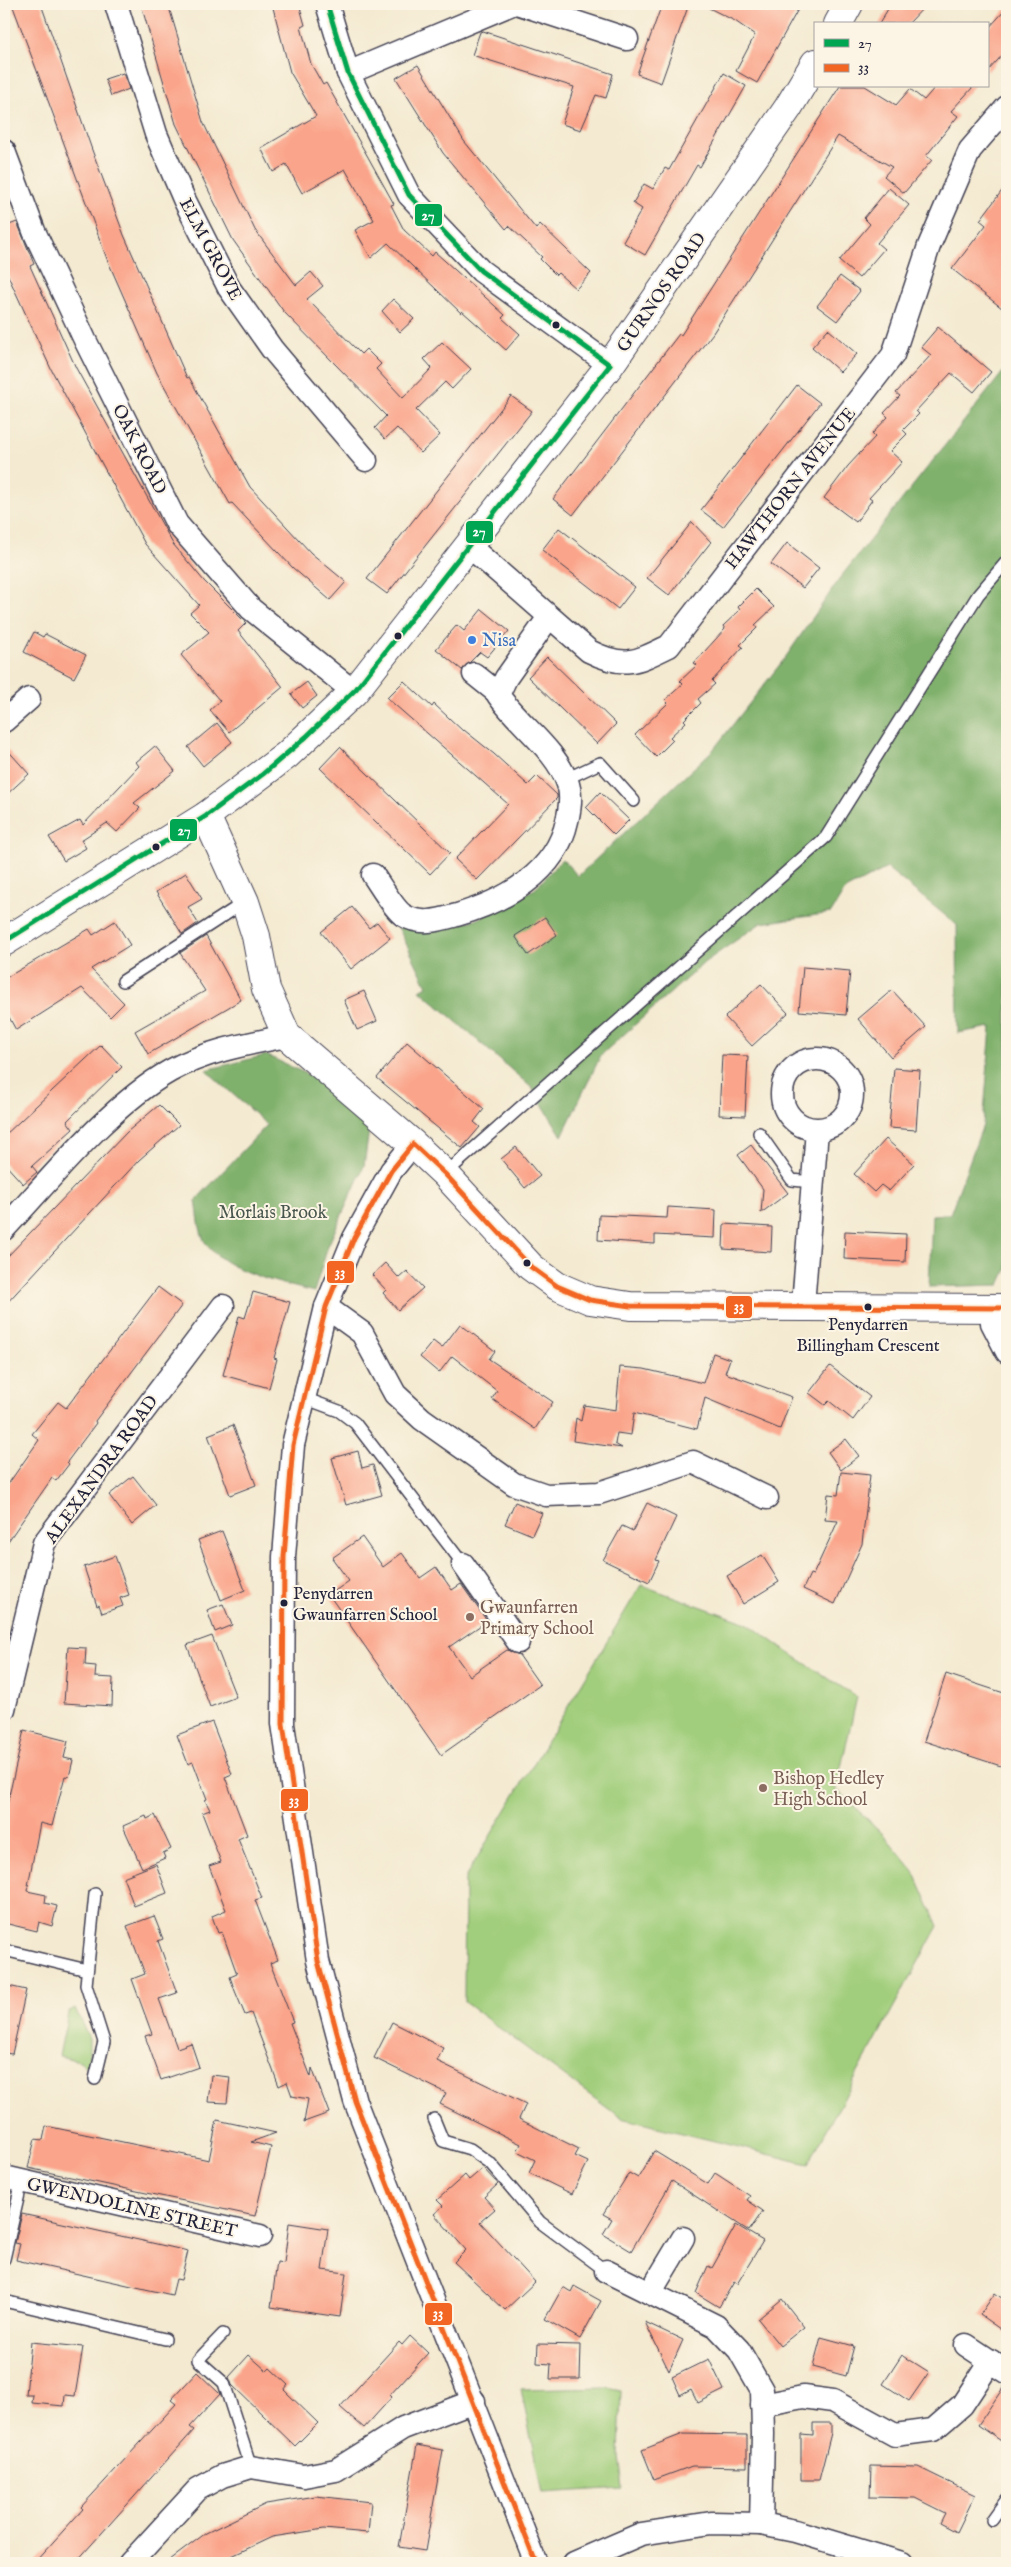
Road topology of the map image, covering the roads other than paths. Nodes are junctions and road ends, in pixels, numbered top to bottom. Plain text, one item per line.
1 (116, 4) edge
2 (328, 4) edge
3 (512, 4) edge
4 (520, 4) edge
5 (849, 4) edge
6 (839, 22) edge
7 (627, 39) dead end
8 (814, 65) edge
9 (348, 73) junction
10 (1007, 108) edge
11 (4, 151) edge
12 (610, 365) junction
13 (366, 460) dead end
14 (470, 547) junction
15 (1007, 561) edge
16 (549, 618) junction
17 (474, 674) dead end
18 (354, 692) junction
19 (499, 694) junction
20 (29, 699) dead end
21 (4, 721) edge
22 (566, 779) junction
23 (634, 801) dead end
24 (206, 816) junction
25 (373, 875) dead end
26 (245, 902) junction
27 (4, 942) edge
28 (123, 981) dead end
29 (286, 1036) junction
30 (817, 1130) dead end
31 (759, 1133) dead end
32 (413, 1144) junction
33 (445, 1174) junction
34 (812, 1182) junction
35 (4, 1229) edge
36 (223, 1306) dead end
37 (803, 1306) junction
38 (326, 1307) junction
39 (999, 1308) edge
40 (1007, 1352) edge
41 (304, 1398) junction
42 (767, 1498) dead end
43 (463, 1564) joint
44 (518, 1642) dead end
45 (4, 1708) edge
46 (95, 1894) dead end
47 (4, 1950) edge
48 (87, 1970) junction
49 (94, 2079) dead end
50 (434, 2119) dead end
51 (13, 2179) edge
52 (260, 2236) dead end
53 (683, 2238) dead end
54 (4, 2259) edge
55 (606, 2271) joint
56 (650, 2293) junction
57 (4, 2302) edge
58 (223, 2334) dead end
59 (165, 2340) dead end
60 (966, 2345) dead end
61 (999, 2367) edge
62 (474, 2401) junction
63 (762, 2405) junction
64 (251, 2467) junction
65 (1007, 2499) edge
66 (992, 2520) dead end
67 (761, 2524) junction
68 (866, 2558) edge
69 (130, 2563) edge
70 (536, 2563) edge
71 (574, 2563) edge
72 (902, 2563) edge

1 - 13 street, ELM GROVE
2 - 9 street
3 - 9 street
4 - 7 street
5 - 6 street
8 - 12 street, GURNOS ROAD
9 - 12 street
10 - 16 street, HAWTHORN AVENUE
11 - 18 street, OAK ROAD
12 - 14 street, GURNOS ROAD
14 - 16 street, HAWTHORN AVENUE
14 - 18 street, GURNOS ROAD
15 - 33 lane
16 - 19 street
17 - 19 street
18 - 24 street, GURNOS ROAD
19 - 22 street
20 - 21 street
22 - 23 lane
22 - 25 street
24 - 26 street
24 - 27 street, GURNOS ROAD
26 - 28 lane
26 - 29 street
29 - 32 street
29 - 35 street
30 - 34 street
31 - 34 lane
32 - 33 street
32 - 38 street
33 - 37 street
34 - 37 street
36 - 45 street, ALEXANDRA ROAD
37 - 39 street
38 - 41 street
38 - 42 street
39 - 40 street
41 - 43 lane
41 - 62 street
43 - 44 street
46 - 48 lane
47 - 48 lane
48 - 49 lane
50 - 55 lane
51 - 52 street, GWENDOLINE STREET
51 - 54 lane
53 - 56 street
55 - 56 street
56 - 63 street
57 - 59 lane
58 - 64 lane
60 - 61 street
61 - 63 street
62 - 64 street
62 - 70 street
63 - 67 street
64 - 69 street
65 - 66 lane
67 - 68 street
67 - 71 street
68 - 72 street

